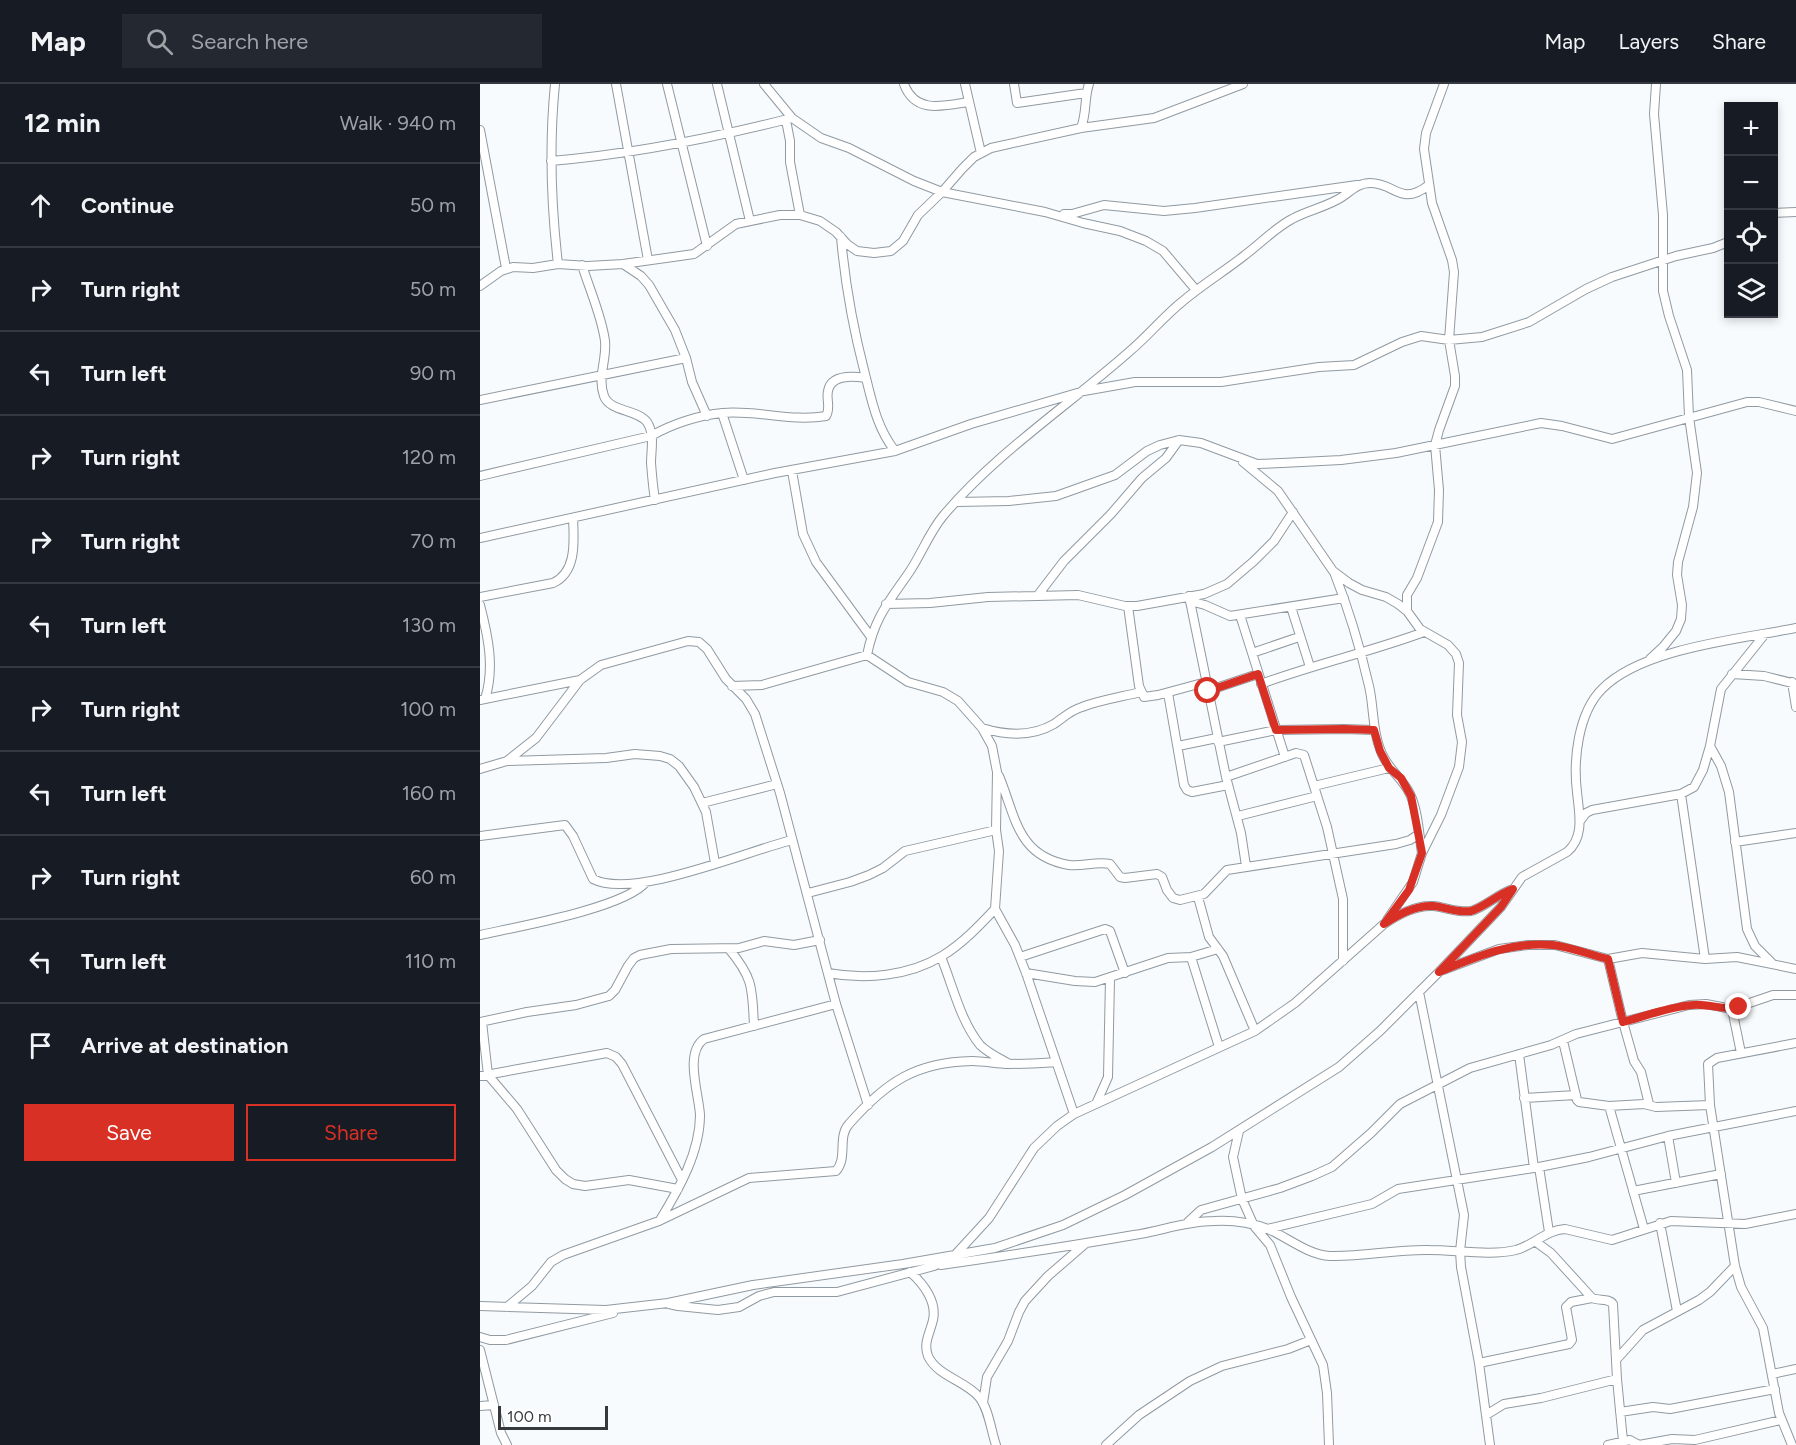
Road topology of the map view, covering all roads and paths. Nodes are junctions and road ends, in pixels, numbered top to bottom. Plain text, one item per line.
1 (616, 84) edge
2 (666, 84) edge
3 (717, 84) edge
4 (764, 84) edge
5 (904, 84) edge
6 (965, 84) edge
7 (1014, 84) edge
8 (1089, 84) edge
9 (1243, 84) edge
10 (1444, 84) edge
11 (1451, 84) edge
12 (1656, 84) edge
13 (556, 85) edge
14 (1086, 93) junction
15 (1440, 95) junction
16 (968, 102) junction
17 (789, 119) junction
18 (1081, 128) junction
19 (480, 130) edge
20 (729, 133) junction
21 (681, 142) junction
22 (629, 152) junction
23 (981, 153) junction
24 (551, 161) junction
25 (483, 169) edge
26 (1359, 185) junction
27 (1429, 185) junction
28 (942, 192) junction
29 (1778, 213) edge
30 (1796, 213) edge
31 (1053, 214) junction
32 (800, 215) junction
33 (750, 221) junction
34 (841, 237) junction
35 (1724, 244) edge
36 (706, 246) junction
37 (648, 260) junction
38 (1662, 260) junction
39 (558, 264) junction
40 (623, 264) junction
41 (582, 265) junction
42 (506, 268) junction
43 (480, 286) edge
44 (1196, 290) junction
45 (1449, 340) junction
46 (687, 358) junction
47 (601, 376) junction
48 (866, 378) junction
49 (1084, 391) junction
50 (480, 400) edge
51 (1796, 411) edge
52 (722, 413) junction
53 (707, 416) junction
54 (1689, 417) junction
55 (651, 436) junction
56 (1179, 440) junction
57 (1435, 445) junction
58 (895, 451) junction
59 (1236, 458) junction
60 (792, 471) junction
61 (480, 476) edge
62 (744, 480) junction
63 (655, 500) junction
64 (957, 502) junction
65 (1293, 512) junction
66 (573, 518) junction
67 (480, 538) edge
68 (1333, 571) junction
69 (1038, 594) junction
70 (480, 597) edge
71 (1344, 598) junction
72 (1190, 599) junction
73 (886, 604) junction
74 (480, 605) edge
75 (1128, 606) junction
76 (1290, 607) junction
77 (1407, 611) junction
78 (1240, 615) junction
79 (1796, 628) edge
80 (1424, 632) junction
81 (1765, 634) junction
82 (871, 637) junction
83 (1299, 637) junction
84 (1252, 653) junction
85 (1361, 653) junction
86 (867, 655) junction
87 (1646, 662) junction
88 (1310, 667) junction
89 (1258, 674) junction
90 (1732, 674) junction
91 (580, 680) junction
92 (1794, 683) edge
93 (1261, 684) junction
94 (732, 686) junction
95 (1207, 686) junction
96 (1141, 692) junction
97 (1168, 693) junction
98 (482, 700) edge
99 (1796, 707) edge
100 (981, 728) junction
101 (1276, 730) junction
102 (1374, 730) junction
103 (1218, 740) junction
104 (1178, 746) junction
105 (1710, 746) junction
106 (1284, 757) junction
107 (507, 761) junction
108 (1389, 768) junction
109 (480, 769) edge
110 (997, 772) junction
111 (1227, 781) junction
112 (777, 784) junction
113 (1314, 786) junction
114 (1681, 794) junction
115 (1317, 796) junction
116 (702, 803) junction
117 (1238, 816) junction
118 (1580, 821) junction
119 (996, 830) junction
120 (1796, 833) edge
121 (1419, 834) junction
122 (480, 836) edge
123 (792, 840) junction
124 (1735, 842) junction
125 (1333, 852) junction
126 (1422, 853) junction
127 (715, 863) junction
128 (1246, 866) junction
129 (646, 882) junction
130 (1513, 889) junction
131 (808, 893) junction
132 (1198, 897) junction
133 (995, 909) junction
134 (1384, 924) junction
135 (480, 935) edge
136 (820, 940) junction
137 (729, 949) junction
138 (1218, 949) junction
139 (940, 957) junction
140 (1020, 957) junction
141 (1191, 957) junction
142 (1608, 959) junction
143 (1706, 959) junction
144 (1343, 961) junction
145 (1773, 964) junction
146 (1796, 969) edge
147 (1439, 972) junction
148 (828, 973) junction
149 (1026, 973) junction
150 (1125, 973) junction
151 (1110, 979) junction
152 (1419, 992) junction
153 (1796, 994) edge
154 (836, 1004) junction
155 (1732, 1009) junction
156 (481, 1022) edge
157 (1623, 1022) junction
158 (754, 1026) junction
159 (1255, 1031) junction
160 (1563, 1041) junction
161 (1796, 1043) edge
162 (1219, 1047) junction
163 (1741, 1053) junction
164 (1519, 1054) junction
165 (1056, 1062) junction
166 (1010, 1064) junction
167 (484, 1076) edge
168 (1437, 1084) junction
169 (1576, 1095) junction
170 (1524, 1098) junction
171 (1096, 1104) junction
172 (1649, 1104) junction
173 (868, 1105) junction
174 (1710, 1105) junction
175 (1609, 1106) junction
176 (1796, 1111) edge
177 (1074, 1114) junction
178 (1714, 1127) junction
179 (1239, 1131) junction
180 (1668, 1136) junction
181 (1621, 1148) junction
182 (1537, 1168) junction
183 (1721, 1174) junction
184 (1456, 1178) junction
185 (682, 1180) junction
186 (1676, 1183) junction
187 (678, 1188) junction
188 (1633, 1191) junction
189 (1242, 1199) junction
190 (1796, 1214) edge
191 (659, 1221) junction
192 (1188, 1222) junction
193 (1660, 1224) junction
194 (1729, 1224) junction
195 (1254, 1226) junction
196 (1267, 1229) junction
197 (1644, 1229) junction
198 (1549, 1232) junction
199 (1536, 1242) junction
200 (1086, 1243) junction
201 (1460, 1251) junction
202 (955, 1255) junction
203 (934, 1266) junction
204 (1735, 1266) junction
205 (910, 1272) junction
206 (1592, 1298) junction
207 (668, 1303) junction
208 (480, 1306) edge
209 (507, 1307) junction
210 (620, 1309) junction
211 (1677, 1311) junction
212 (480, 1337) edge
213 (1311, 1340) junction
214 (480, 1350) edge
215 (1616, 1360) junction
216 (1479, 1363) junction
217 (1796, 1369) edge
218 (1772, 1374) junction
219 (1617, 1379) junction
220 (1774, 1389) junction
221 (983, 1403) junction
222 (494, 1405) junction
223 (480, 1406) edge
224 (1620, 1412) junction
225 (1486, 1415) junction
226 (1781, 1420) junction
227 (1623, 1441) junction
228 (1696, 1443) edge
229 (507, 1445) edge
230 (996, 1445) edge
231 (1106, 1445) edge
232 (1329, 1445) edge
233 (1490, 1445) edge
234 (1608, 1445) edge
235 (1792, 1445) edge

1 - 22 street
2 - 21 street
3 - 20 street
4 - 17 street
5 - 16 street
6 - 16 street
7 - 14 street
8 - 14 street
9 - 18 street
10 - 15 street
11 - 15 street
12 - 38 street
13 - 24 street
14 - 18 street
15 - 27 street
16 - 23 street
17 - 20 street
17 - 28 street
17 - 32 street
18 - 23 street
19 - 25 street
20 - 21 street
20 - 33 street
21 - 22 street
21 - 36 street
22 - 24 street
22 - 37 street
23 - 28 street
24 - 39 street
25 - 42 street
26 - 27 street
26 - 31 street
26 - 44 street
27 - 45 street
28 - 31 street
28 - 34 street
29 - 30 street
31 - 44 street
32 - 33 street
32 - 34 street
33 - 36 street
34 - 48 street
35 - 38 street
36 - 37 street
37 - 40 street
38 - 45 street
38 - 54 street
39 - 41 street
39 - 42 street
40 - 41 street
40 - 46 street
41 - 47 street
42 - 43 street
44 - 49 street
45 - 49 street
45 - 57 street
46 - 47 street
46 - 53 street
47 - 50 street
47 - 55 street
48 - 52 street
48 - 58 street
49 - 58 street
49 - 64 street
51 - 54 street
52 - 53 street
52 - 62 street
53 - 55 street
54 - 57 street
54 - 87 street
55 - 61 street
55 - 63 street
56 - 59 street
56 - 64 street
56 - 69 street
57 - 59 street
57 - 77 street
58 - 60 street
59 - 65 street
60 - 62 street
60 - 82 street
62 - 63 street
63 - 66 street
64 - 73 street
65 - 68 street
65 - 72 street
66 - 67 street
66 - 70 street
68 - 71 street
68 - 77 street
69 - 73 street
69 - 75 street
71 - 76 street
71 - 85 street
72 - 75 street
72 - 78 street
72 - 95 street
73 - 82 street
74 - 98 street
75 - 96 street
76 - 78 street
76 - 83 street
77 - 80 street
78 - 84 street
79 - 81 street
80 - 85 street
80 - 126 street
81 - 87 street
81 - 90 street
82 - 86 street
83 - 84 street
83 - 88 street
84 - 89 street
85 - 88 street
85 - 102 street
86 - 94 street
86 - 100 street
87 - 118 street
88 - 93 street
89 - 93 street
89 - 95 street
90 - 92 street
90 - 105 street
91 - 94 street
91 - 98 street
91 - 107 street
92 - 99 street
93 - 101 street
94 - 112 street
95 - 97 street
95 - 103 street
96 - 97 street
96 - 100 street
97 - 104 street
100 - 110 street
101 - 102 street
101 - 103 street
101 - 106 street
102 - 108 street
103 - 104 street
103 - 111 street
104 - 111 street
105 - 114 street
105 - 124 street
106 - 111 street
106 - 113 street
107 - 109 street
107 - 116 street
108 - 113 street
108 - 121 street
110 - 119 street
110 - 132 street
111 - 117 street
112 - 116 street
112 - 123 street
113 - 115 street
114 - 118 street
114 - 143 street
115 - 117 street
115 - 125 street
116 - 127 street
117 - 128 street
118 - 130 street
119 - 131 street
119 - 133 street
120 - 124 street
121 - 125 street
121 - 126 street
122 - 129 street
123 - 127 street
123 - 131 street
124 - 145 street
125 - 128 street
125 - 144 street
126 - 134 street
127 - 129 street
128 - 132 street
129 - 135 street
130 - 134 street
130 - 147 street
131 - 136 street
132 - 138 street
133 - 139 street
133 - 140 street
134 - 144 street
136 - 137 street
136 - 148 street
137 - 156 street
137 - 158 street
138 - 141 street
138 - 159 street
139 - 148 street
139 - 166 street
140 - 149 street
140 - 150 street
141 - 150 street
141 - 162 street
142 - 143 street
142 - 147 street
142 - 157 street
143 - 145 street
144 - 159 street
145 - 146 street
147 - 152 street
148 - 154 street
149 - 151 street
149 - 165 street
150 - 151 street
151 - 171 street
152 - 168 street
152 - 179 street
153 - 155 street
154 - 158 street
154 - 173 street
155 - 157 street
155 - 163 street
156 - 167 street
157 - 160 street
157 - 172 street
158 - 185 street
159 - 162 street
160 - 164 street
160 - 169 street
161 - 163 street
162 - 171 street
163 - 174 street
164 - 168 street
164 - 170 street
165 - 166 street
165 - 177 street
166 - 173 street
167 - 185 street
167 - 187 street
168 - 184 street
168 - 189 street
169 - 170 street
169 - 175 street
170 - 182 street
171 - 177 street
172 - 174 street
172 - 175 street
173 - 191 street
174 - 178 street
175 - 181 street
176 - 178 street
177 - 202 street
178 - 180 street
178 - 183 street
179 - 189 street
179 - 202 street
180 - 181 street
180 - 186 street
181 - 182 street
181 - 188 street
182 - 184 street
182 - 198 street
183 - 186 street
183 - 194 street
184 - 196 street
184 - 201 street
185 - 187 street
186 - 188 street
187 - 191 street
188 - 197 street
189 - 192 street
189 - 195 street
190 - 194 street
191 - 209 street
192 - 195 street
192 - 200 street
193 - 194 street
193 - 197 street
193 - 211 street
194 - 204 street
195 - 196 street
195 - 213 street
196 - 201 street
197 - 198 street
198 - 199 street
199 - 201 street
199 - 206 street
200 - 203 street
200 - 221 street
201 - 216 street
202 - 203 street
202 - 207 street
203 - 205 street
204 - 211 street
204 - 218 street
205 - 207 street
205 - 221 street
206 - 215 street
206 - 216 street
207 - 210 street
208 - 209 street
209 - 210 street
210 - 212 street
211 - 215 street
213 - 231 street
213 - 232 street
214 - 222 street
215 - 219 street
216 - 225 street
217 - 218 street
218 - 220 street
219 - 224 street
219 - 225 street
220 - 224 street
220 - 226 street
221 - 230 street
222 - 223 street
222 - 229 street
224 - 227 street
225 - 233 street
226 - 228 street
226 - 235 street
227 - 228 street
227 - 234 street

